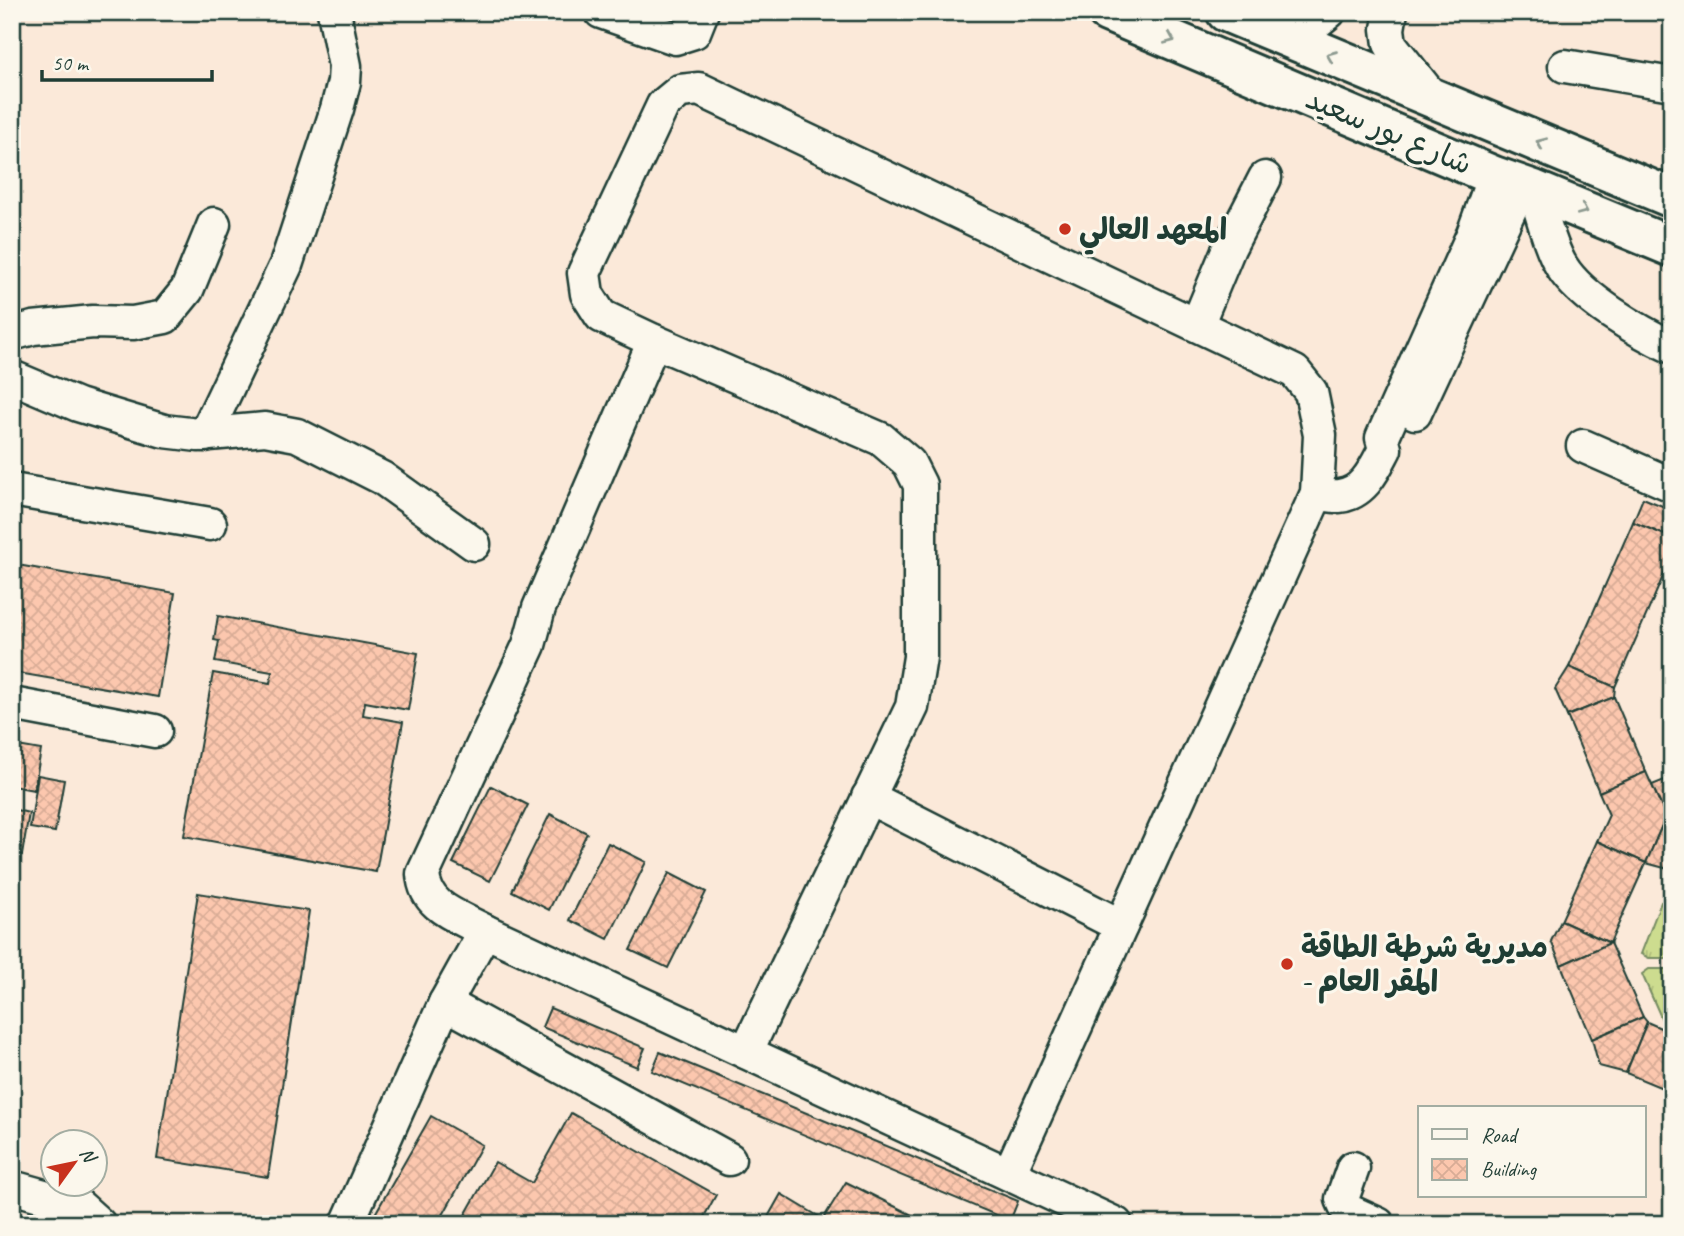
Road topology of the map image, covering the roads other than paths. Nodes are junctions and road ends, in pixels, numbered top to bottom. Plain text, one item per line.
1 (334, 12) edge
2 (601, 12) edge
3 (702, 12) edge
4 (1107, 12) edge
5 (1226, 12) edge
6 (1329, 12) edge
7 (1391, 12) edge
8 (1284, 37) junction
9 (1565, 66) dead end
10 (1672, 84) edge
11 (1432, 97) junction
12 (1265, 178) dead end
13 (1516, 184) junction
14 (1672, 198) edge
15 (214, 224) dead end
16 (1672, 247) edge
17 (1197, 325) junction
18 (12, 334) edge
19 (654, 341) junction
20 (1672, 347) edge
21 (12, 377) edge
22 (205, 435) junction
23 (1583, 446) dead end
24 (1672, 485) edge
25 (12, 489) edge
26 (1317, 493) junction
27 (210, 524) dead end
28 (474, 544) dead end
29 (12, 704) edge
30 (155, 731) dead end
31 (868, 797) junction
32 (1121, 926) junction
33 (485, 931) junction
34 (445, 1003) junction
35 (746, 1052) junction
36 (729, 1159) dead end
37 (1353, 1168) dead end
38 (1009, 1174) junction
39 (12, 1187) edge
40 (99, 1224) edge
41 (347, 1224) edge
42 (1116, 1224) edge
43 (1378, 1224) edge

1 - 22 street
2 - 3 street
4 -> 13 main road, شارع بور سعيد
5 - 8 main road, شارع بور سعيد
6 - 8 street
7 - 11 street
11 -> 8 main road, شارع بور سعيد
9 - 10 street
14 -> 11 main road, شارع بور سعيد
12 - 17 street
13 -> 16 main road, شارع بور سعيد
13 - 20 street
13 - 26 street
15 - 18 street
17 - 19 street
17 - 26 street
19 - 31 street
19 - 33 street
21 - 22 street
22 - 28 street
23 - 24 street
25 - 27 street
26 - 32 street
29 - 30 street
31 - 32 street
31 - 35 street
32 - 38 street
33 - 34 street
33 - 35 street
34 - 36 street
34 - 41 street
35 - 38 street
37 - 43 street
38 - 42 street
39 - 40 street

